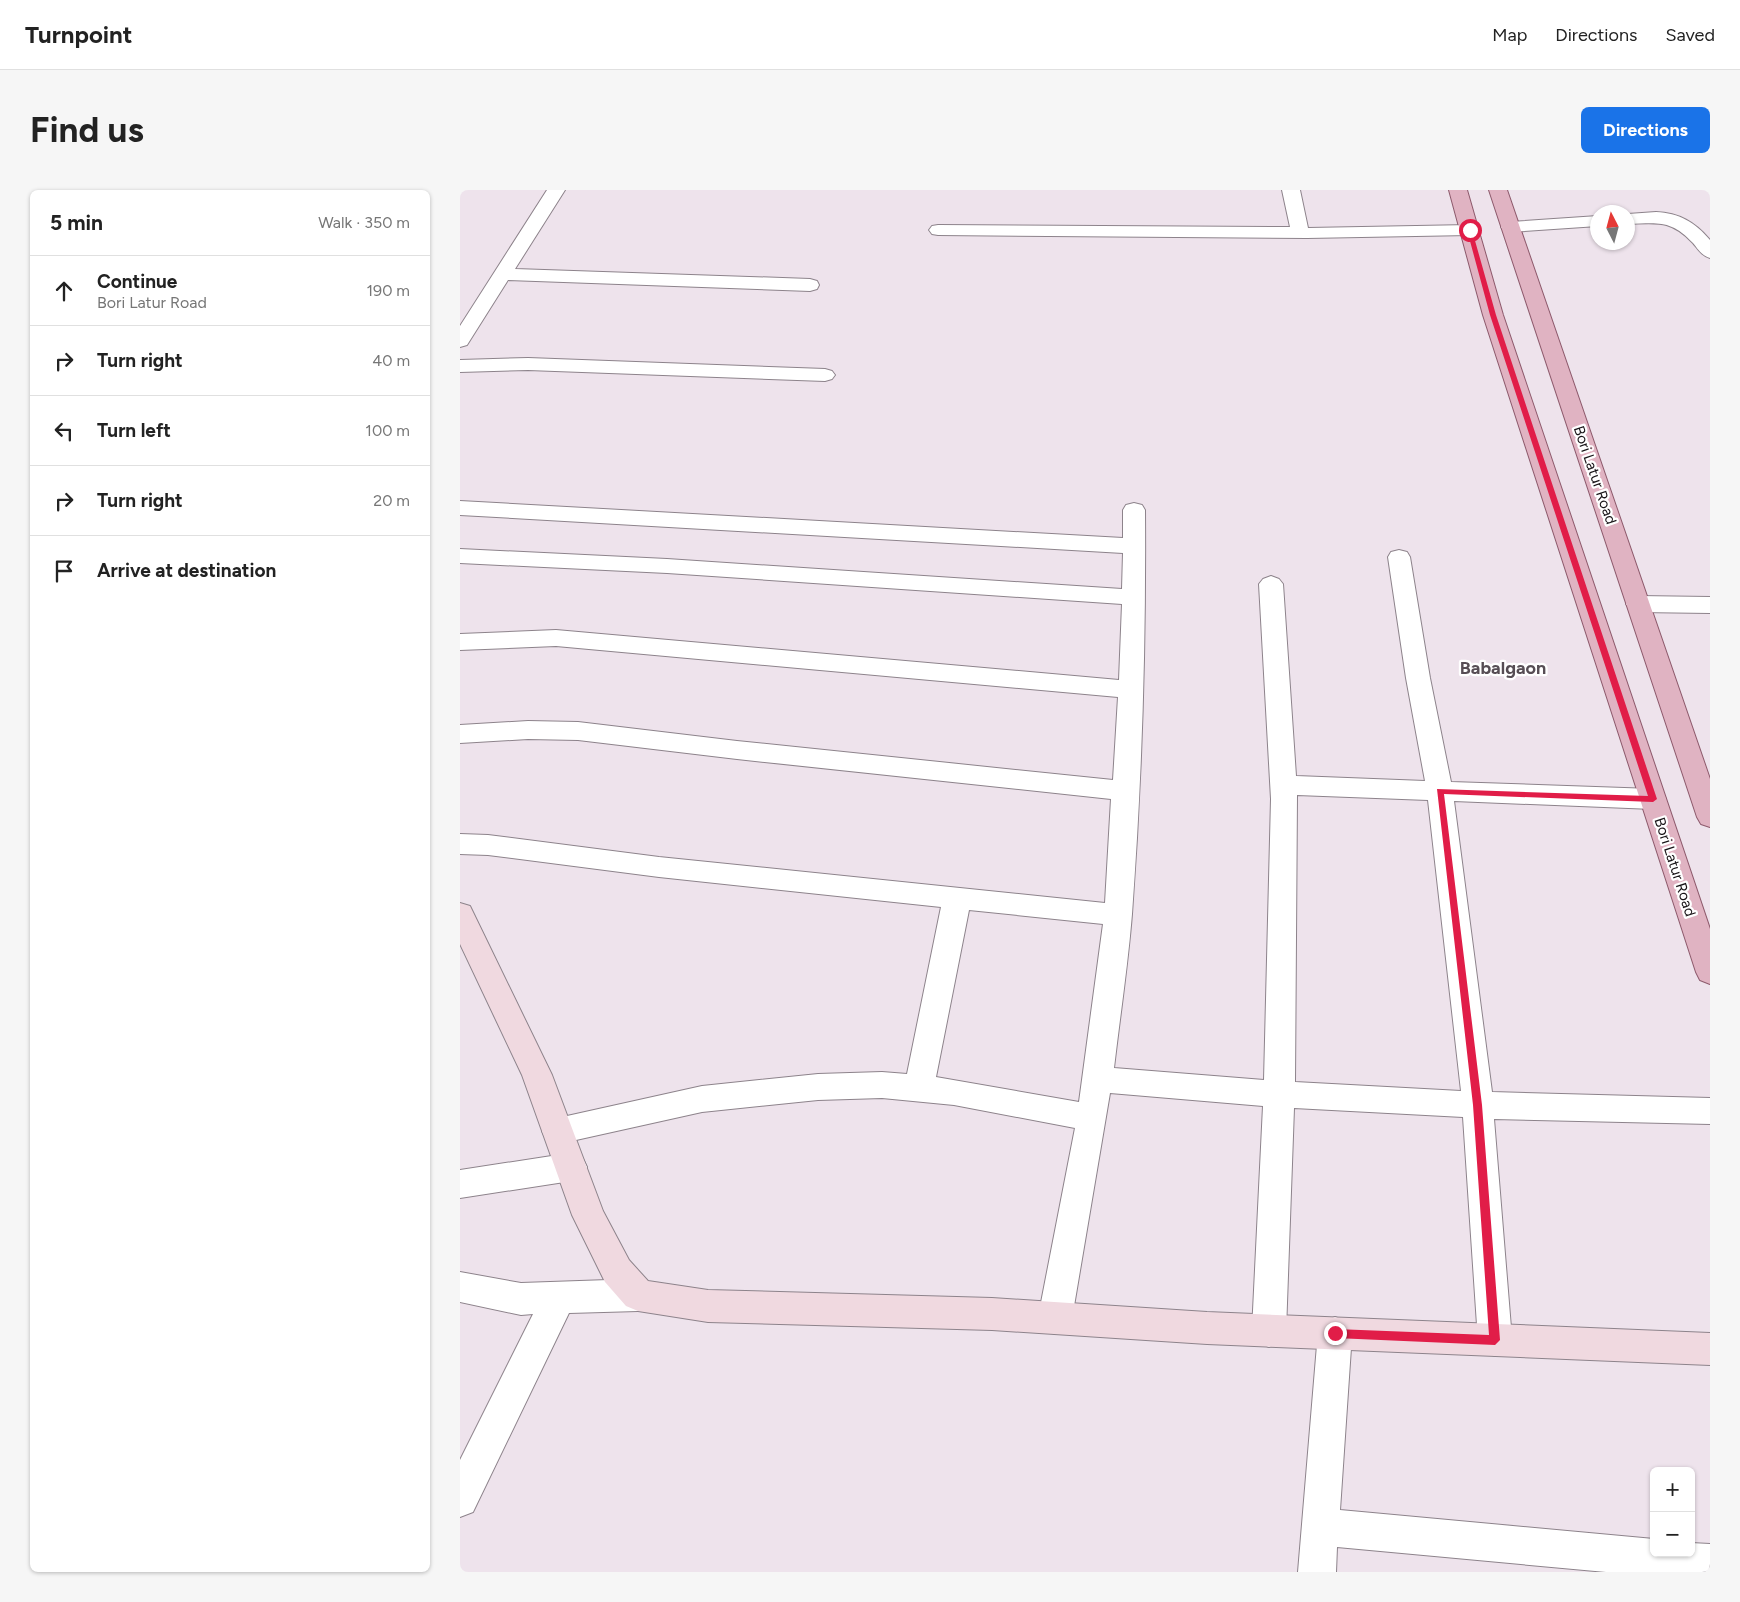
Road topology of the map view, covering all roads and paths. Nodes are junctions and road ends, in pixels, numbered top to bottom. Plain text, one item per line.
1 (556, 190) edge
2 (1291, 190) edge
3 (1458, 190) edge
4 (1498, 190) edge
5 (1635, 219) edge
6 (1590, 222) edge
7 (1510, 227) junction
8 (938, 230) dead end
9 (1470, 230) junction
10 (1300, 233) junction
11 (1710, 252) edge
12 (503, 274) junction
13 (810, 284) dead end
14 (460, 341) edge
15 (460, 366) edge
16 (825, 374) dead end
17 (460, 508) edge
18 (1134, 510) dead end
19 (1134, 546) junction
20 (460, 556) edge
21 (1399, 557) dead end
22 (1271, 584) dead end
23 (1134, 597) junction
24 (1638, 604) junction
25 (1710, 605) edge
26 (460, 642) edge
27 (1131, 690) junction
28 (460, 734) edge
29 (1283, 785) junction
30 (1126, 791) junction
31 (1440, 791) junction
32 (1653, 799) junction
33 (1710, 817) edge
34 (460, 844) edge
35 (957, 898) junction
36 (460, 914) edge
37 (1118, 915) junction
38 (1710, 972) edge
39 (1097, 1079) junction
40 (919, 1088) junction
41 (1279, 1094) junction
42 (1478, 1105) junction
43 (1710, 1111) edge
44 (1092, 1118) junction
45 (558, 1131) junction
46 (571, 1167) junction
47 (460, 1184) edge
48 (460, 1287) edge
49 (638, 1295) junction
50 (559, 1298) junction
51 (1054, 1318) junction
52 (1269, 1331) junction
53 (1335, 1333) junction
54 (1495, 1340) junction
55 (1710, 1349) edge
56 (460, 1499) edge
57 (1320, 1527) junction
58 (1710, 1563) edge
59 (1317, 1572) edge

1 - 12 street
2 - 10 street
3 - 9 main road, Bori Latur Road
4 - 7 main road, Bori Latur Road
5 - 11 street
6 - 7 street
7 - 24 main road, Bori Latur Road
8 - 10 street
9 - 10 street
9 - 32 main road, Bori Latur Road
12 - 13 street
12 - 14 street
15 - 16 street
17 - 19 street
18 - 19 street
19 - 23 street
20 - 23 street
21 - 31 street
22 - 29 street
23 - 27 street
24 - 25 street
24 - 33 main road, Bori Latur Road
26 - 27 street
27 - 30 street
28 - 30 street
29 - 31 street
29 - 41 street
30 - 37 street
31 - 32 street
31 - 42 street
32 - 38 main road, Bori Latur Road
34 - 35 street
35 - 37 street
35 - 40 street
36 - 45 street
37 - 39 street
39 - 41 street
39 - 44 street
40 - 44 street
40 - 45 street
41 - 42 street
41 - 52 street
42 - 43 street
42 - 54 street
44 - 51 street
45 - 46 street
46 - 47 street
46 - 49 street
48 - 50 street
49 - 50 street
49 - 51 street
50 - 56 street
51 - 52 street
52 - 53 street
53 - 54 street
53 - 57 street
54 - 55 street
57 - 58 street
57 - 59 street

